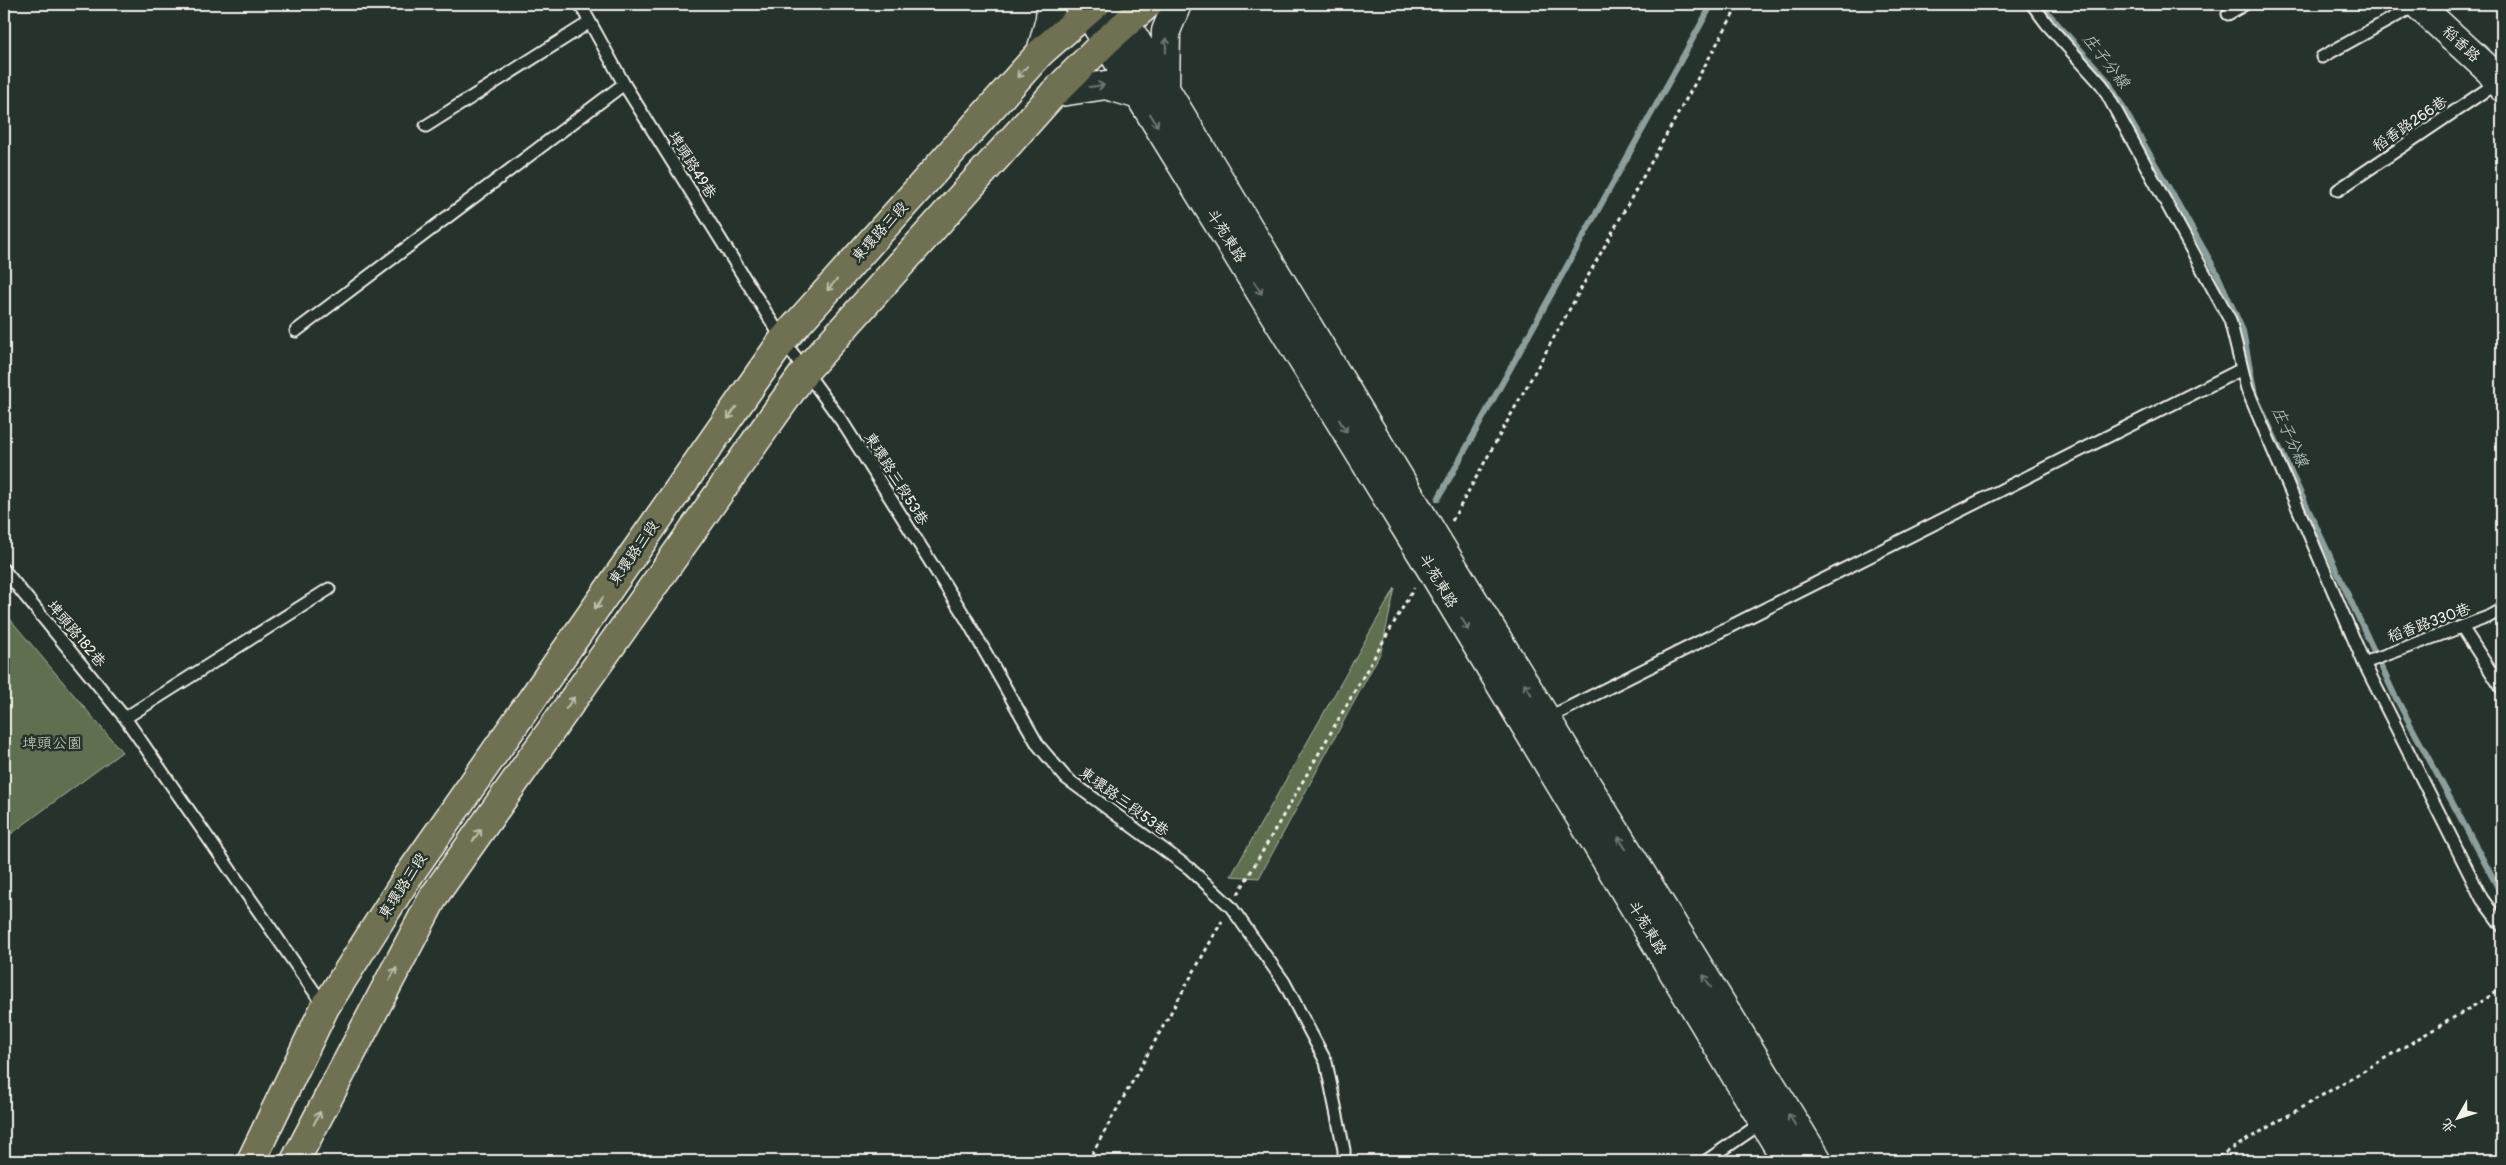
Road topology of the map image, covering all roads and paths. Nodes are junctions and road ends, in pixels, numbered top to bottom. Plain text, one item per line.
1 (580, 4) edge
2 (1051, 4) edge
3 (1148, 4) edge
4 (1177, 4) edge
5 (2032, 4) edge
6 (2245, 4) edge
7 (2418, 4) edge
8 (1089, 6) edge
9 (2228, 14) dead end
10 (590, 22) junction
11 (1115, 23) edge
12 (1041, 52) junction
13 (2322, 57) dead end
14 (2498, 76) edge
15 (624, 84) junction
16 (1152, 92) junction
17 (1054, 93) junction
18 (426, 126) dead end
19 (2338, 190) dead end
20 (296, 331) dead end
21 (783, 340) junction
22 (2242, 369) junction
23 (806, 370) junction
24 (4, 570) edge
25 (329, 589) dead end
26 (2502, 609) edge
27 (2462, 627) junction
28 (2364, 663) junction
29 (2502, 689) edge
30 (126, 718) junction
31 (1546, 719) junction
32 (2502, 926) edge
33 (2502, 989) edge
34 (325, 1007) junction
35 (1763, 1122) junction
36 (251, 1161) edge
37 (295, 1161) edge
38 (1344, 1161) edge
39 (1706, 1161) edge
40 (1787, 1161) edge
41 (1818, 1161) edge
42 (2211, 1161) edge

1 - 10 lane, 埤頭路49巷
2 - 12 main road
3 - 11 main road, 東環路三段
16 -> 4 main road
5 - 22 lane
6 - 9 lane
7 - 13 lane
7 - 14 main road, 稻香路
8 - 11 main road, 斗苑東路
8 - 12 main road, 東環路三段
10 - 15 lane, 埤頭路49巷
10 - 18 lane
11 - 16 main road, 斗苑東路
11 - 17 main road, 東環路三段
12 -> 21 main road, 東環路三段
14 - 19 lane, 稻香路266巷
15 - 20 lane
15 - 21 lane, 埤頭路49巷
17 -> 16 main road
31 -> 16 main road, 斗苑東路
16 -> 35 main road, 斗苑東路
17 - 23 main road, 東環路三段
21 - 23 lane, 東環路三段53巷
21 -> 34 main road, 東環路三段
22 - 28 lane
22 - 31 lane
37 -> 23 main road, 東環路三段
23 - 38 lane, 東環路三段53巷
24 - 30 lane, 埤頭路182巷
25 - 30 lane
26 - 27 lane, 稻香路330巷
27 - 28 lane, 稻香路330巷
27 - 29 lane
28 - 32 lane
30 - 34 lane, 埤頭路182巷
41 -> 31 main road, 斗苑東路
33 - 42 path
34 - 36 main road, 東環路三段
35 - 39 lane
35 - 40 main road, 斗苑東路

